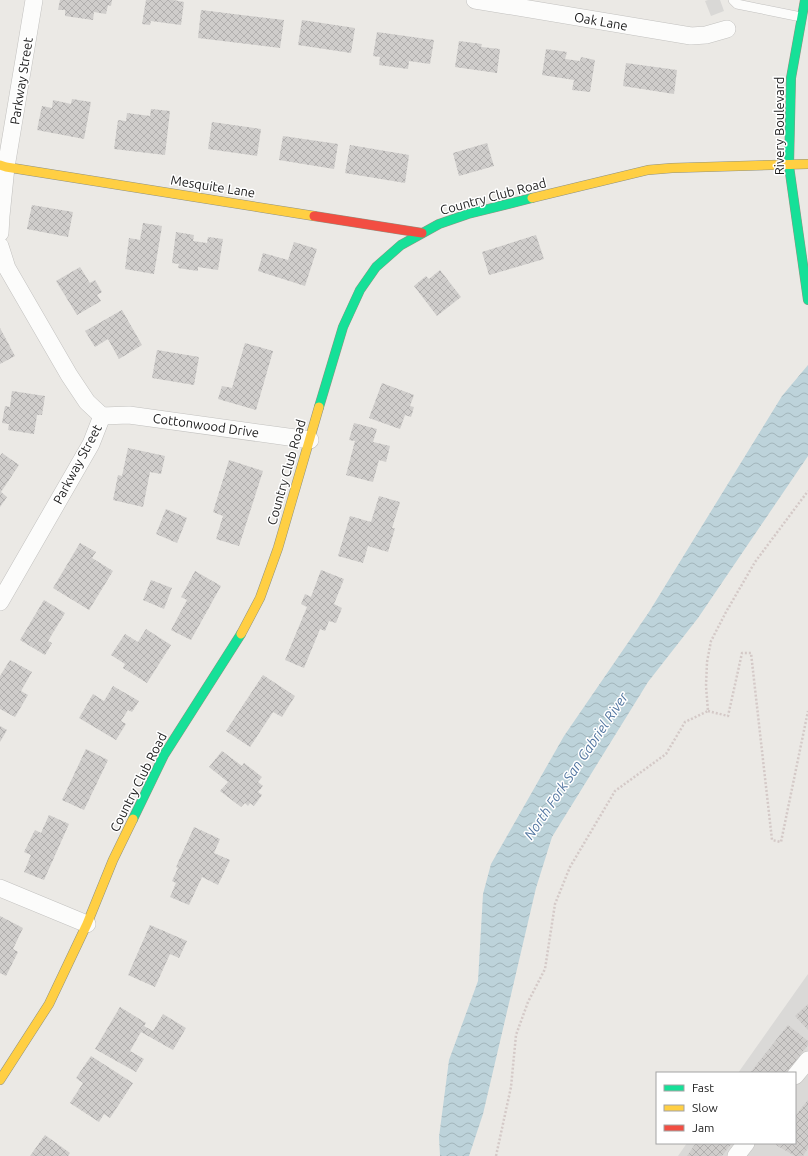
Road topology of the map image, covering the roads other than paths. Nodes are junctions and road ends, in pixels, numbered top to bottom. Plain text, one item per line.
1 (34, 0) edge
2 (475, 0) edge
3 (732, 0) edge
4 (805, 0) edge
5 (801, 17) junction
6 (727, 29) dead end
7 (808, 164) edge
8 (3, 166) edge
9 (789, 166) junction
10 (422, 233) junction
11 (0, 234) edge
12 (0, 246) edge
13 (808, 300) edge
14 (102, 416) junction
15 (310, 440) junction
16 (0, 602) edge
17 (0, 888) edge
18 (87, 924) junction
19 (0, 1080) edge
20 (745, 1144) edge
21 (736, 1156) edge

1 - 8 street, Parkway Street
2 - 6 street, Oak Lane
3 - 5 lane
4 - 5 street, Rivery Boulevard
5 - 9 street, Rivery Boulevard
7 - 9 street, Country Club Road
8 - 10 street, Mesquite Lane
8 - 11 street, Parkway Street
9 - 10 street, Country Club Road
9 - 13 street, Rivery Boulevard
10 - 15 street, Country Club Road
12 - 14 street, Parkway Street
14 - 15 street, Cottonwood Drive
14 - 16 street, Parkway Street
15 - 18 street, Country Club Road
17 - 18 street
18 - 19 street, Country Club Road
20 - 21 street

